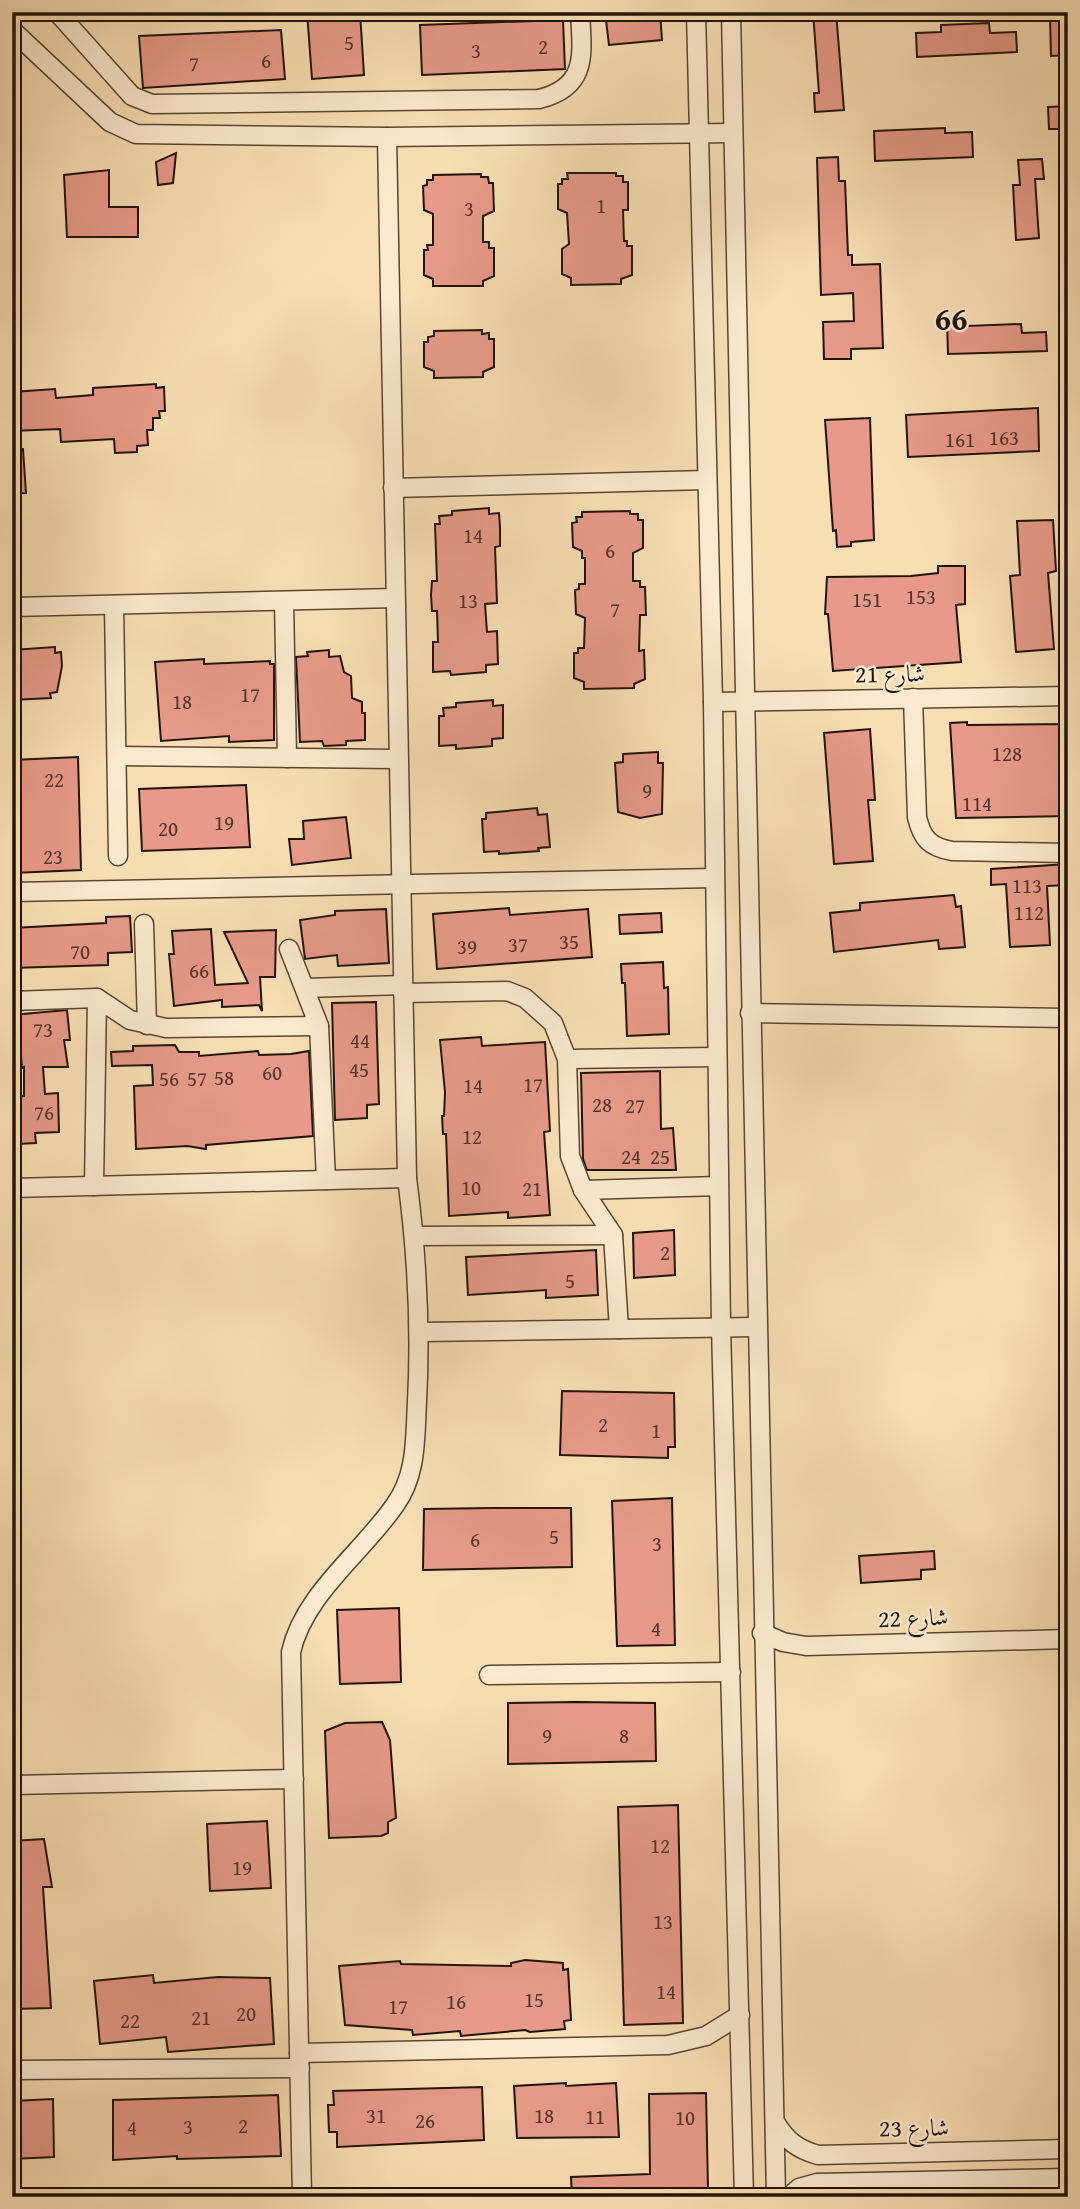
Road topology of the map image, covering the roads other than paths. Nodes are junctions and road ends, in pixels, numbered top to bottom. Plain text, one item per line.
1 (57, 12) edge
2 (580, 12) edge
3 (696, 12) edge
4 (731, 12) edge
5 (12, 30) edge
6 (698, 133) junction
7 (733, 133) junction
8 (387, 137) junction
9 (707, 480) junction
10 (393, 488) junction
11 (395, 598) junction
12 (284, 601) junction
13 (114, 605) junction
14 (12, 607) edge
15 (1068, 696) edge
16 (913, 698) junction
17 (713, 702) junction
18 (743, 702) junction
19 (117, 756) junction
20 (287, 758) junction
21 (398, 759) junction
22 (1068, 853) edge
23 (118, 856) dead end
24 (714, 878) junction
25 (401, 884) junction
26 (12, 892) edge
27 (144, 924) dead end
28 (289, 949) dead end
29 (305, 988) junction
30 (403, 989) junction
31 (97, 998) junction
32 (12, 1001) edge
33 (750, 1013) junction
34 (1068, 1018) edge
35 (147, 1025) junction
36 (319, 1026) junction
37 (717, 1057) junction
38 (567, 1059) junction
39 (407, 1178) junction
40 (326, 1180) junction
41 (94, 1186) junction
42 (719, 1186) junction
43 (12, 1188) edge
44 (583, 1190) junction
45 (613, 1235) junction
46 (415, 1236) junction
47 (721, 1327) junction
48 (756, 1327) junction
49 (619, 1329) junction
50 (421, 1332) junction
51 (762, 1633) junction
52 (1068, 1639) edge
53 (731, 1672) junction
54 (489, 1675) dead end
55 (766, 1778) junction
56 (294, 1779) junction
57 (733, 1779) junction
58 (12, 1784) edge
59 (740, 2015) junction
60 (299, 2060) junction
61 (12, 2070) edge
62 (775, 2122) junction
63 (1068, 2149) edge
64 (1068, 2179) edge
65 (302, 2197) edge
66 (744, 2197) edge
67 (776, 2197) edge
68 (789, 2197) edge

1 - 2 street
3 - 6 street
4 - 7 street
5 - 8 street
6 - 7 street
6 - 8 street
6 - 9 street
7 - 18 street
8 - 10 street
9 - 10 street
9 - 17 street
10 - 11 street
11 - 12 street
11 - 21 street
12 - 13 street
12 - 20 street
13 - 14 street
13 - 19 street
15 - 16 street, شارع 21
16 - 18 street, شارع 21
16 - 22 street
17 - 18 street, شارع 21
17 - 24 street
18 - 33 street
19 - 20 street
19 - 23 street
20 - 21 street
21 - 25 street
24 - 25 street
24 - 37 street
25 - 26 street
25 - 30 street
27 - 35 street
28 - 29 street
29 - 30 street
29 - 36 street
30 - 38 street
30 - 39 street
31 - 32 street
31 - 35 street
31 - 41 street
33 - 34 street
33 - 48 street
35 - 36 street
36 - 40 street
37 - 38 street
37 - 42 street
38 - 44 street
39 - 40 street
39 - 46 street
40 - 41 street
41 - 43 street
42 - 44 street
42 - 47 street
44 - 45 street
45 - 46 street
45 - 49 street
46 - 50 street
47 - 48 street
47 - 49 street
47 - 53 street
48 - 51 street
49 - 50 street
50 - 56 street
51 - 52 street, شارع 22
51 - 55 street
53 - 54 street
53 - 57 street
55 - 57 street
55 - 62 street
56 - 58 street
56 - 60 street
57 - 59 street
59 - 60 street
59 - 66 street
60 - 61 street
60 - 65 street
62 - 63 street, شارع 23
62 - 67 street
64 - 68 street

